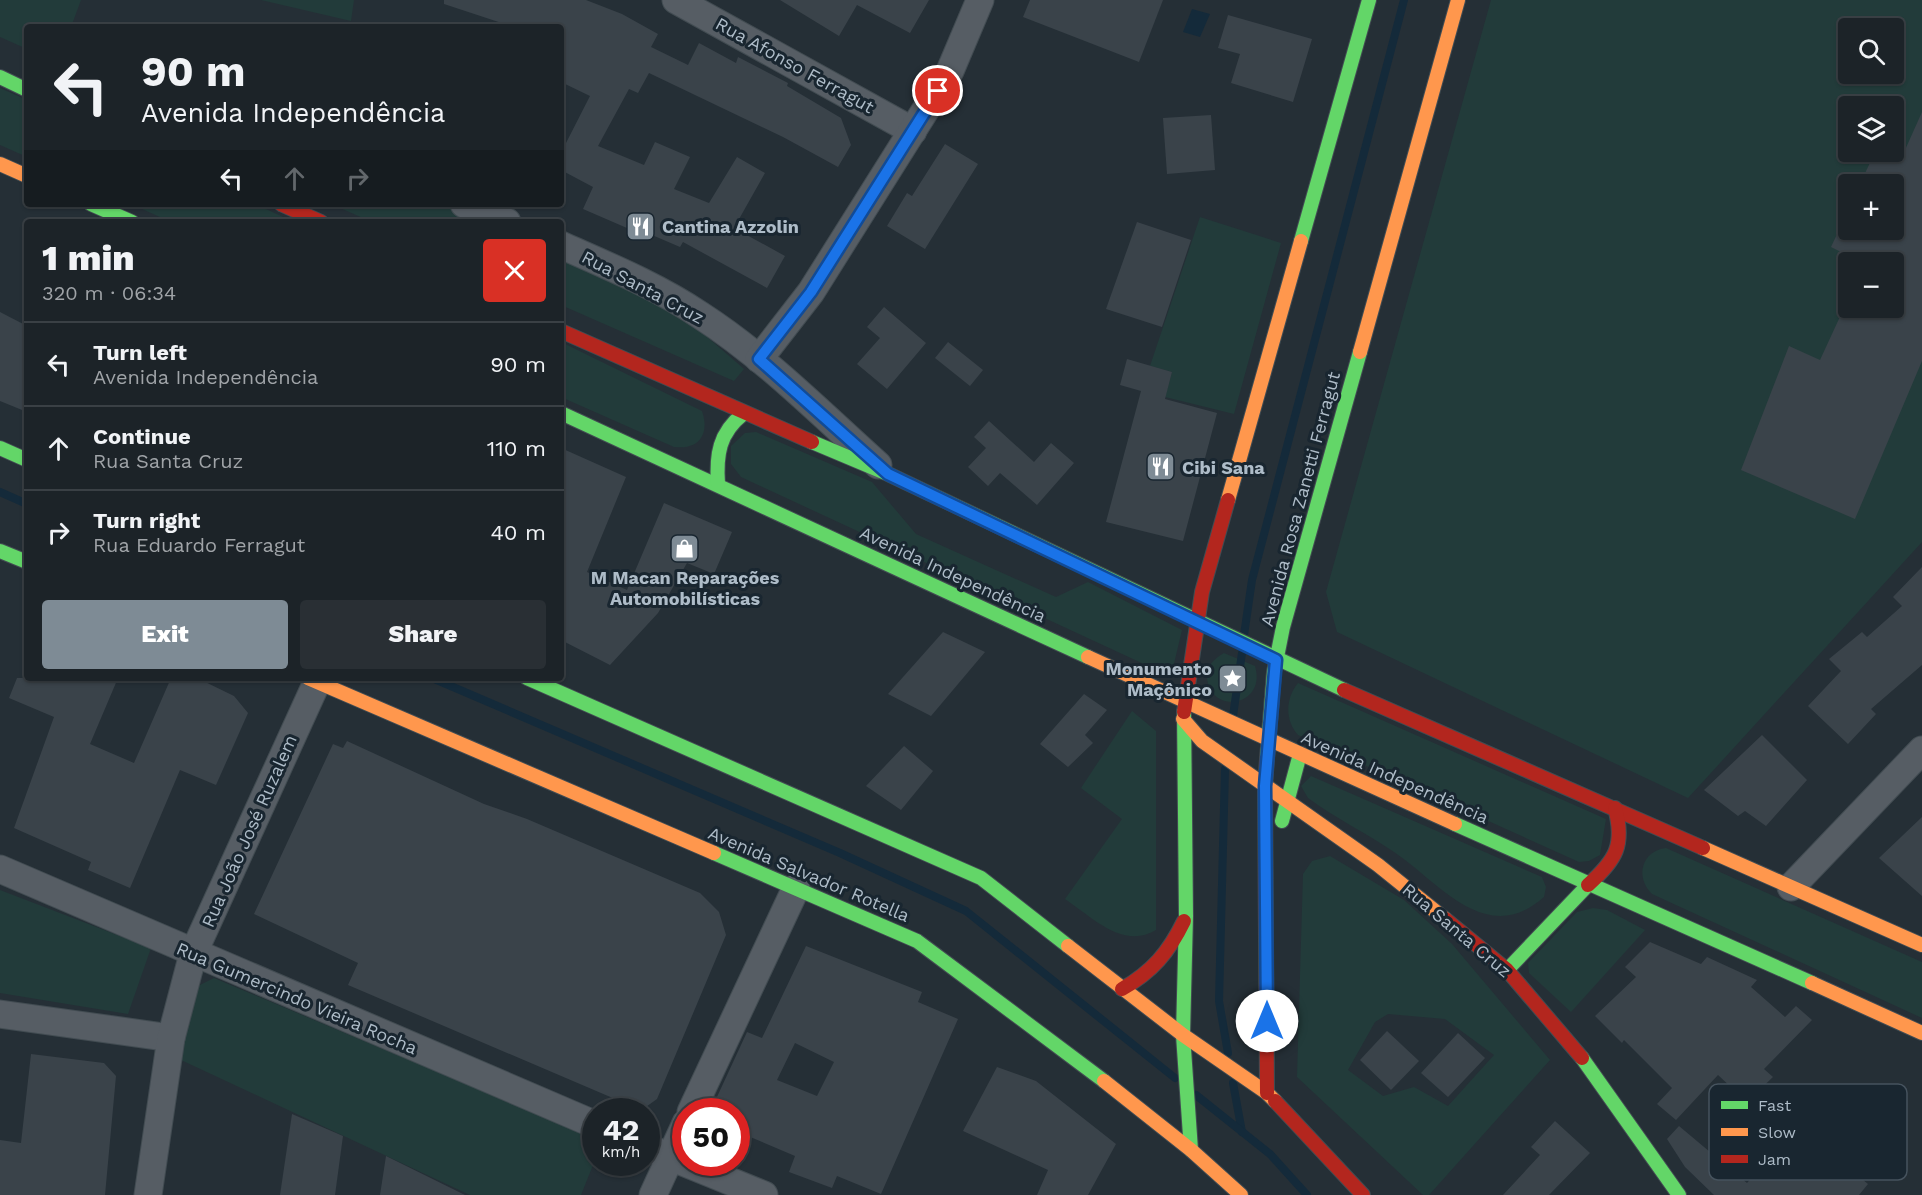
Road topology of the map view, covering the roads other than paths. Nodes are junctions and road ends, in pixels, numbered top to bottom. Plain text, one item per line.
1 (676, 0) edge
2 (980, 0) edge
3 (1369, 0) edge
4 (1458, 0) edge
5 (0, 77) edge
6 (24, 89) edge
7 (913, 131) junction
8 (0, 164) edge
9 (24, 175) edge
10 (99, 207) edge
11 (288, 207) edge
12 (471, 207) edge
13 (125, 219) edge
14 (314, 219) edge
15 (500, 219) edge
16 (564, 246) edge
17 (564, 332) edge
18 (759, 359) junction
19 (564, 414) edge
20 (743, 414) junction
21 (0, 448) edge
22 (24, 459) edge
23 (888, 474) junction
24 (718, 484) junction
25 (0, 551) edge
26 (24, 561) edge
27 (1197, 623) junction
28 (1276, 660) junction
29 (312, 681) edge
30 (314, 681) edge
31 (534, 681) edge
32 (1184, 702) junction
33 (1183, 718) junction
34 (1267, 739) junction
35 (1922, 750) edge
36 (1300, 754) junction
37 (1265, 786) junction
38 (1287, 801) junction
39 (1615, 808) junction
40 (0, 869) edge
41 (1267, 878) junction
42 (1588, 885) junction
43 (1791, 887) junction
44 (796, 888) junction
45 (1186, 916) junction
46 (1922, 945) edge
47 (193, 954) junction
48 (1507, 970) junction
49 (1122, 990) junction
50 (0, 1014) edge
51 (1922, 1033) edge
52 (1183, 1035) junction
53 (171, 1038) junction
54 (1267, 1093) junction
55 (698, 1098) edge
56 (582, 1119) edge
57 (672, 1138) edge
58 (660, 1150) edge
59 (1191, 1150) junction
60 (660, 1153) edge
61 (655, 1176) edge
62 (148, 1195) edge
63 (653, 1195) edge
64 (764, 1195) edge
65 (1241, 1195) edge
66 (1363, 1195) edge
67 (1679, 1195) edge

1 - 7 street, Rua Afonso Ferragut
2 - 7 street
3 - 27 main road
4 - 28 main road, Avenida Rosa Zanetti Ferragut
5 - 6 main road
7 - 18 street
8 - 9 main road
10 - 13 main road
11 - 14 main road
12 - 15 street
16 - 18 street, Rua Santa Cruz
17 - 20 main road
18 - 23 street, Rua Santa Cruz
19 - 24 main road, Avenida Independência
20 - 23 main road
20 - 24 main road
21 - 22 main road
23 - 27 main road
24 - 32 main road, Avenida Independência
25 - 26 main road
27 - 28 main road
27 - 32 main road
28 - 34 main road, Avenida Rosa Zanetti Ferragut
28 - 39 main road
29 - 47 street, Rua João José Ruzalem
30 - 44 main road, Avenida Salvador Rotella
31 - 49 main road
32 - 33 main road
32 - 34 main road, Avenida Independência
33 - 37 main road, Rua Santa Cruz
33 - 45 main road
34 - 36 main road, Avenida Independência
34 - 37 main road, Avenida Rosa Zanetti Ferragut
35 - 43 street
36 - 38 main road
36 - 42 main road, Avenida Independência
37 - 38 main road, Rua Santa Cruz
37 - 41 main road, Avenida Rosa Zanetti Ferragut
38 - 41 main road
38 - 48 main road, Rua Santa Cruz
39 - 42 main road
39 - 43 main road
40 - 47 street, Rua Gumercindo Vieira Rocha
41 - 54 main road, Avenida Rosa Zanetti Ferragut
42 - 48 main road
42 - 51 main road, Avenida Independência
43 - 46 main road
44 - 55 street
44 - 59 main road, Avenida Salvador Rotella
45 - 49 main road
45 - 52 main road
47 - 53 street, Rua João José Ruzalem
47 - 56 street, Rua Gumercindo Vieira Rocha
48 - 67 main road, Rua Santa Cruz
49 - 52 main road
50 - 53 street
52 - 54 main road
52 - 59 main road
53 - 62 street, Rua João José Ruzalem
54 - 66 main road
57 - 58 street
59 - 65 main road, Avenida Salvador Rotella
60 - 64 street
61 - 63 street

